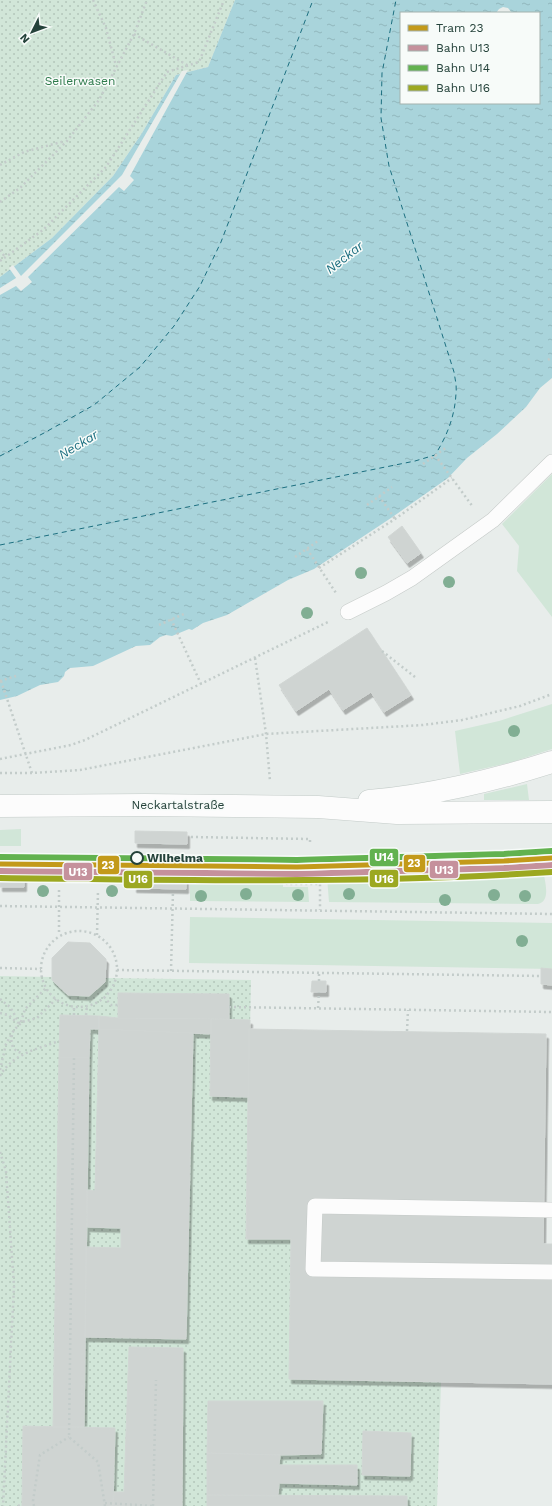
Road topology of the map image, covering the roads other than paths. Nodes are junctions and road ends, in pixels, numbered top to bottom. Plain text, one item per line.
1 (552, 462) edge
2 (348, 612) road end
3 (551, 763) edge
4 (38, 805) junction
5 (0, 806) edge
6 (318, 807) junction
7 (552, 812) edge
8 (0, 813) edge
9 (524, 813) junction
10 (552, 816) edge
11 (552, 1210) edge
12 (552, 1272) edge

1 - 2 lane
3 - 6 main road, Neckartalstraße
4 - 5 main road, Neckartalstraße
4 - 6 main road, Neckartalstraße
4 - 8 main road, Neckartalstraße
6 - 9 main road, Neckartalstraße
7 - 9 main road, Neckartalstraße
9 - 10 main road
11 - 12 lane

